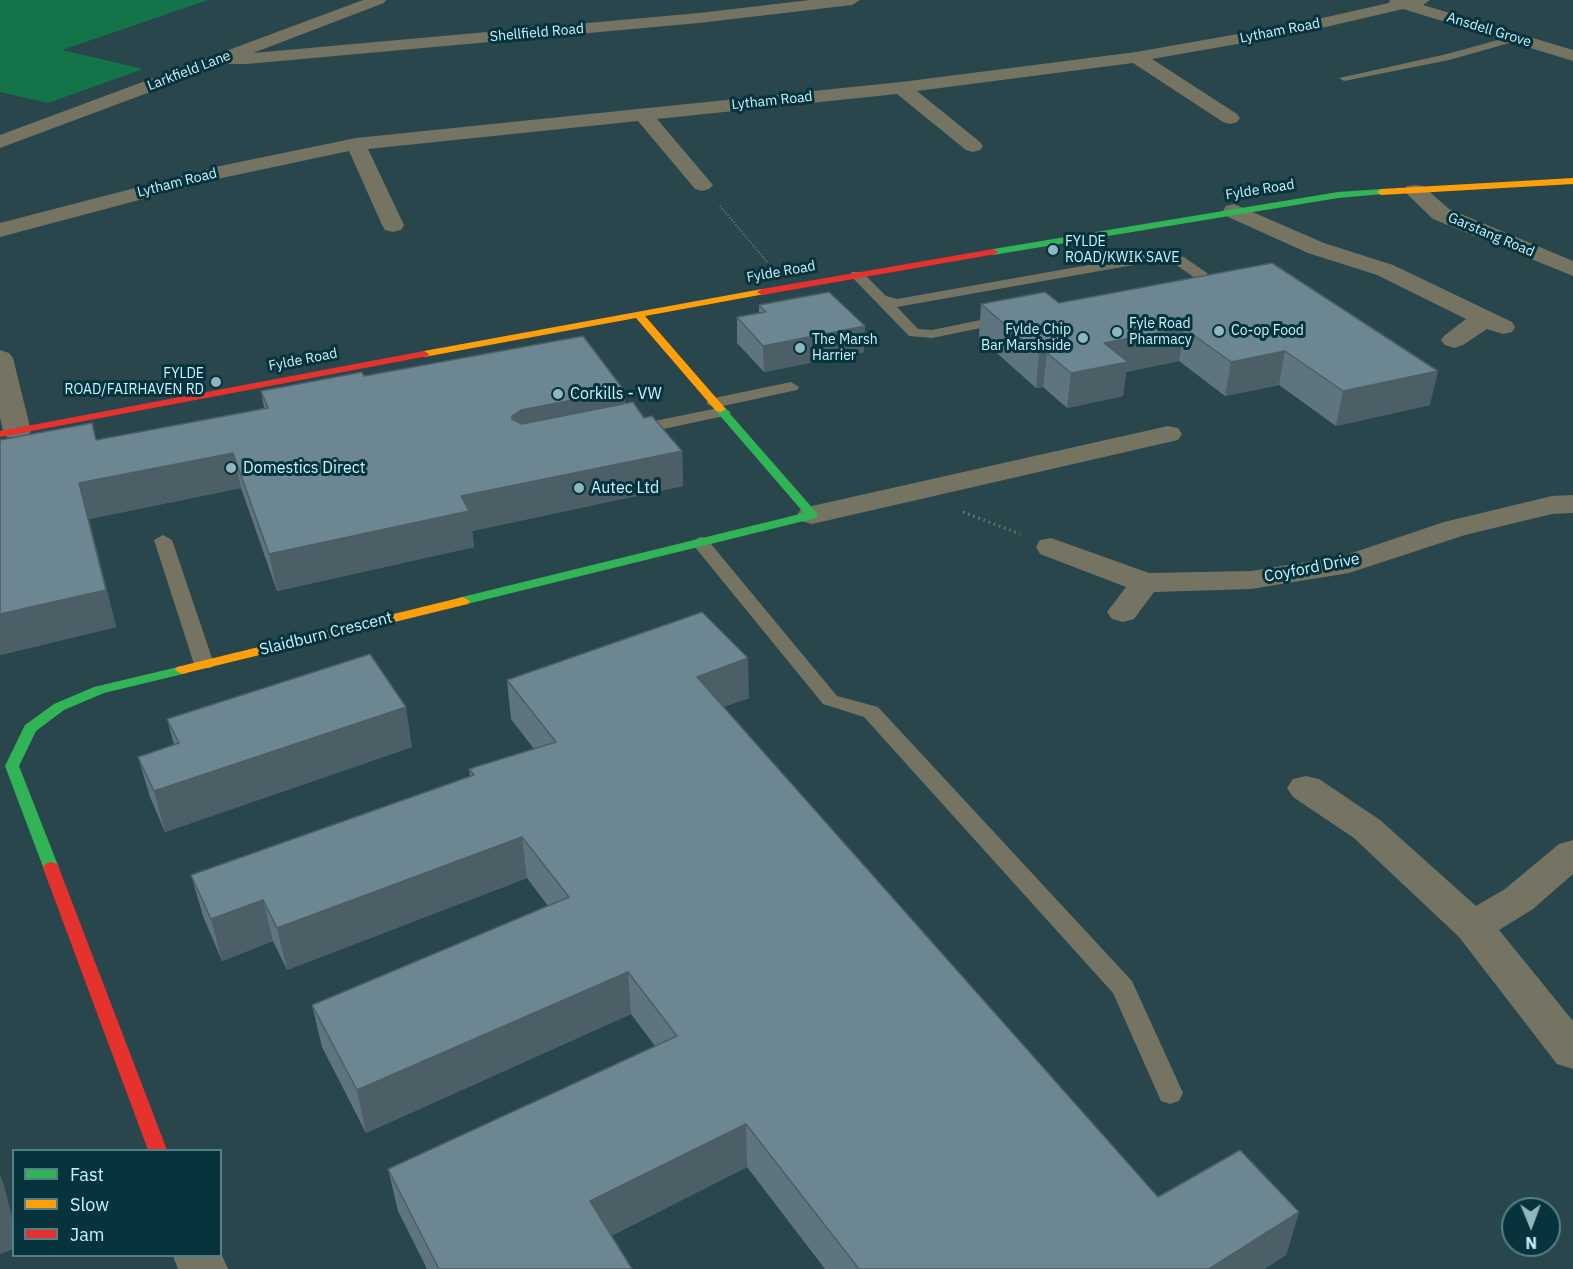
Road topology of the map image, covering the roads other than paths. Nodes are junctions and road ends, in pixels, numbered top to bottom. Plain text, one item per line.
1 (378, 0) edge
2 (852, 0) edge
3 (1405, 2) edge
4 (285, 34) junction
5 (1516, 38) junction
6 (317, 53) junction
7 (1573, 56) edge
8 (1136, 57) junction
9 (220, 58) junction
10 (1344, 78) dead end
11 (901, 88) junction
12 (643, 115) junction
13 (1230, 118) dead end
14 (0, 142) edge
15 (356, 144) junction
16 (973, 146) dead end
17 (1573, 181) edge
18 (702, 185) road end
19 (1415, 191) junction
20 (1234, 211) junction
21 (393, 225) dead end
22 (0, 230) edge
23 (1573, 269) edge
24 (857, 275) junction
25 (1167, 288) edge
26 (883, 300) junction
27 (638, 314) junction
28 (1479, 315) junction
29 (1014, 318) edge
30 (1503, 327) dead end
31 (1454, 340) dead end
32 (0, 358) edge
33 (791, 387) dead end
34 (719, 407) junction
35 (8, 433) edge
36 (618, 433) edge
37 (1168, 434) dead end
38 (1573, 504) edge
39 (812, 515) junction
40 (163, 540) dead end
41 (700, 542) junction
42 (1051, 547) road end
43 (1145, 584) junction
44 (1123, 612) dead end
45 (204, 664) junction
46 (1306, 788) dead end
47 (1573, 854) edge
48 (1473, 927) junction
49 (1573, 1052) edge
50 (1170, 1093) dead end
51 (158, 1149) edge

1 - 4 street, Larkfield Lane
2 - 6 street, Shellfield Road
3 - 5 street, Ansdell Grove
3 - 8 street, Lytham Road
4 - 6 street
4 - 9 street, Larkfield Lane
5 - 7 street, Ansdell Grove
5 - 10 lane
6 - 9 street, Shellfield Road
8 - 11 street, Lytham Road
8 - 13 street
9 - 14 street, Larkfield Lane
11 - 12 street, Lytham Road
11 - 16 street
12 - 15 street, Lytham Road
12 - 18 street
15 - 21 street
15 - 22 street, Lytham Road
17 - 19 street, Fylde Road
19 - 20 street, Fylde Road
19 - 23 street, Garstang Road
20 - 24 street, Fylde Road
20 - 28 street
24 - 26 lane
24 - 27 street, Fylde Road
25 - 26 lane
26 - 29 lane
27 - 34 street
27 - 35 street, Fylde Road
28 - 30 street
28 - 31 street
32 - 35 street
33 - 34 lane
34 - 36 lane
34 - 39 street
37 - 39 street
38 - 43 street, Coyford Drive
39 - 41 street, Slaidburn Crescent
40 - 45 lane
41 - 45 street, Slaidburn Crescent
41 - 50 lane
42 - 43 street, Coyford Drive
43 - 44 street
45 - 51 street, Slaidburn Crescent
46 - 48 street
47 - 48 street
48 - 49 street

